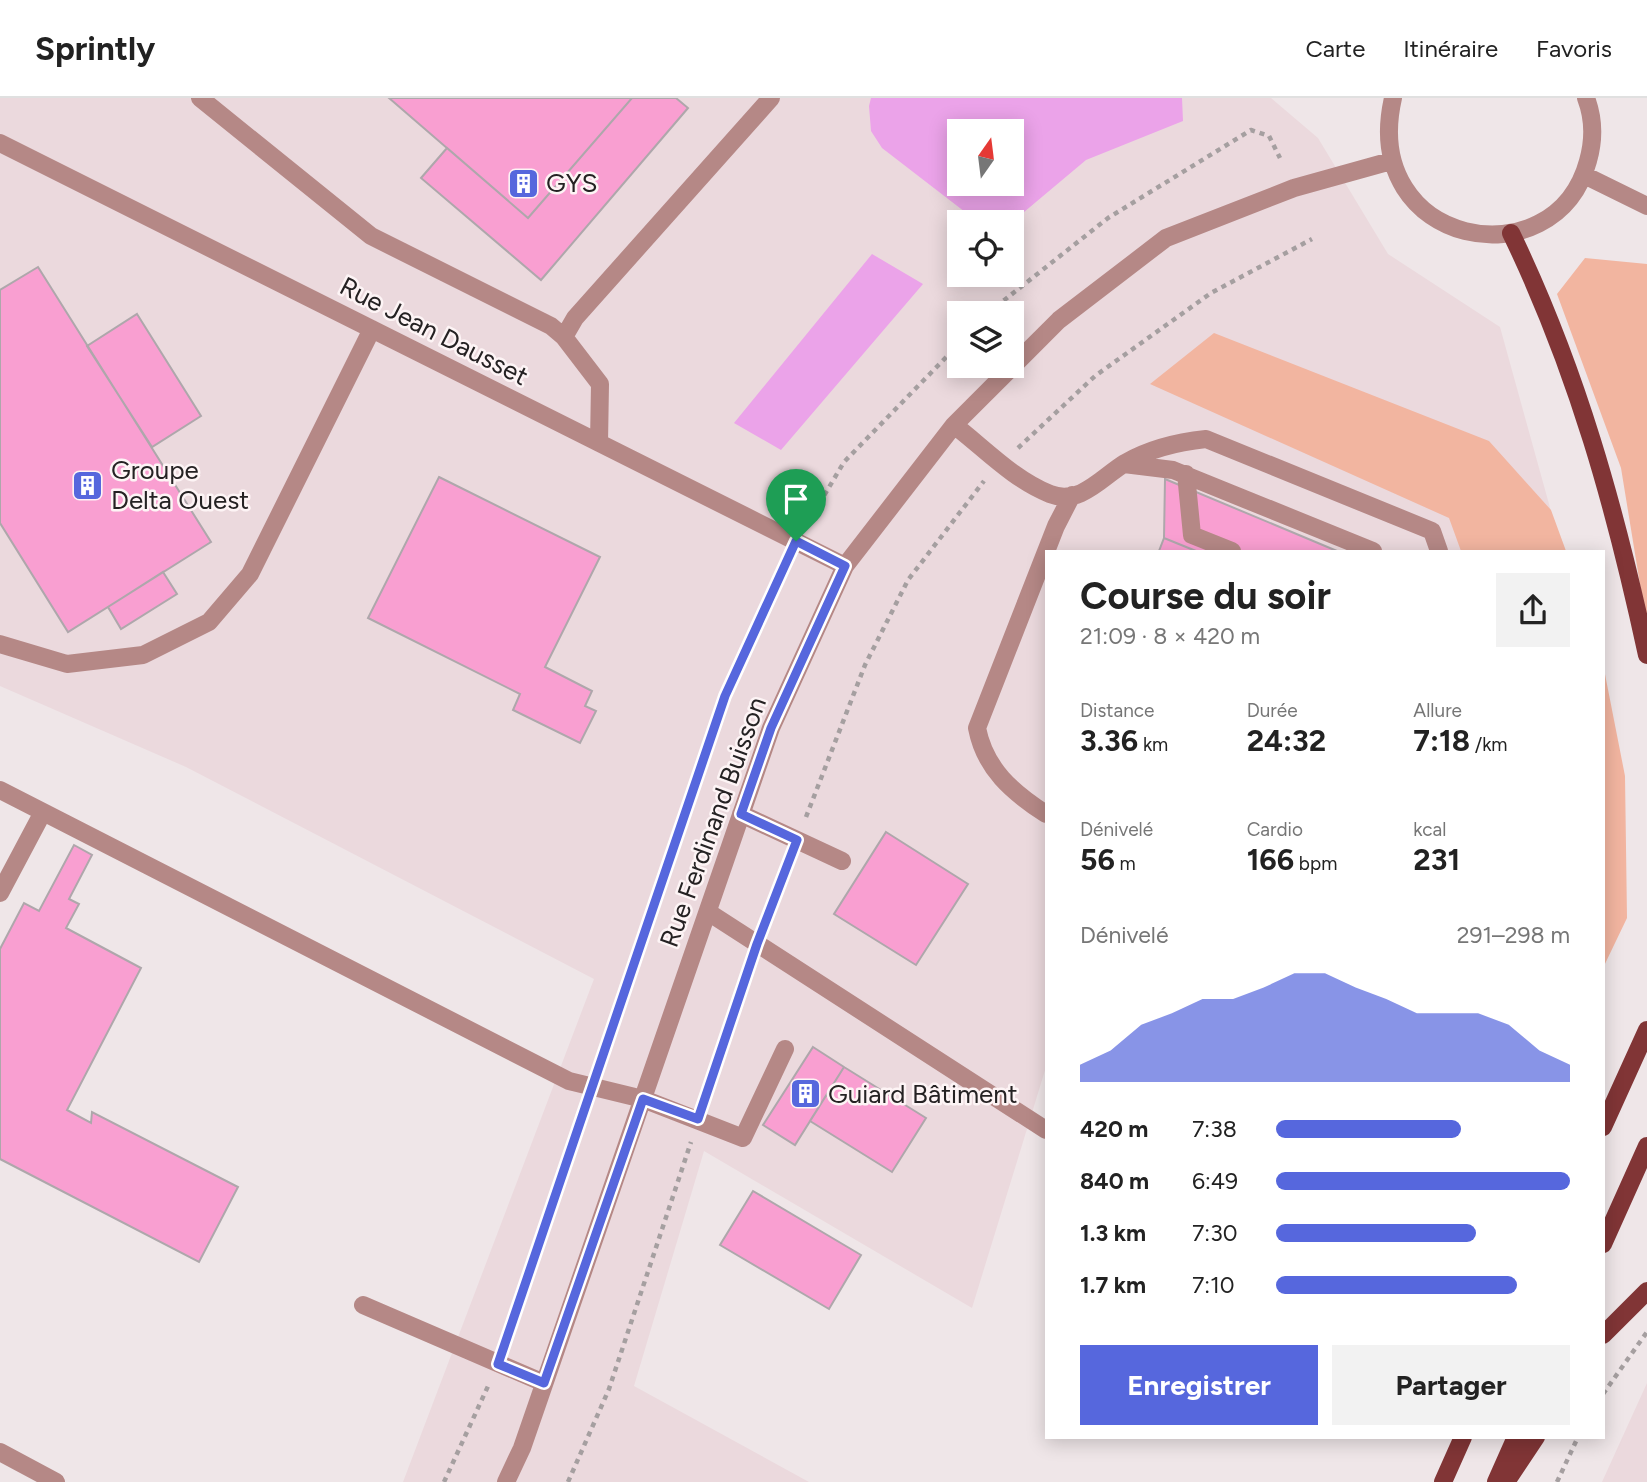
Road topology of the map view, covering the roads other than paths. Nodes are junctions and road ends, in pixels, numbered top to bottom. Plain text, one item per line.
1 (200, 98) edge
2 (771, 98) edge
3 (1393, 98) edge
4 (1586, 98) edge
5 (0, 143) edge
6 (1391, 161) junction
7 (1584, 175) junction
8 (1647, 206) edge
9 (1511, 233) junction
10 (372, 330) junction
11 (564, 337) junction
12 (954, 425) junction
13 (599, 443) junction
14 (1124, 464) junction
15 (1186, 474) junction
16 (1072, 495) junction
17 (1047, 550) edge
18 (1230, 550) edge
19 (1371, 550) edge
20 (1439, 550) edge
21 (1045, 554) edge
22 (845, 566) junction
23 (0, 644) edge
24 (1647, 654) edge
25 (0, 790) edge
26 (43, 812) junction
27 (1045, 813) edge
28 (741, 814) junction
29 (842, 861) dead end
30 (0, 893) edge
31 (708, 912) junction
32 (1647, 1030) edge
33 (785, 1049) dead end
34 (643, 1099) junction
35 (1605, 1123) edge
36 (1045, 1129) edge
37 (1647, 1146) edge
38 (1605, 1240) edge
39 (1647, 1291) edge
40 (363, 1305) dead end
41 (1605, 1333) edge
42 (544, 1383) junction
43 (1462, 1439) edge
44 (1515, 1439) edge
45 (1535, 1439) edge
46 (0, 1452) edge
47 (56, 1482) edge
48 (506, 1482) edge
49 (1443, 1482) edge
50 (1496, 1482) edge
51 (1506, 1482) edge

1 - 11 street
2 - 11 street
3 - 6 street
4 - 7 street
5 - 10 street, Rue Jean Dausset
6 - 9 street
6 - 12 street, Rue Ferdinand Buisson
7 - 8 street
7 - 9 street
9 - 24 main road
10 - 13 street, Rue Jean Dausset
10 - 23 street
11 - 13 street
12 - 16 street
12 - 22 street, Rue Ferdinand Buisson
13 - 22 street, Rue Jean Dausset
14 - 15 street
14 - 16 street
14 - 20 street
15 - 18 street
15 - 19 street
16 - 17 street
21 - 27 street
22 - 28 street, Rue Ferdinand Buisson
25 - 26 street
26 - 30 street
26 - 34 street
28 - 29 street
28 - 31 street, Rue Ferdinand Buisson
31 - 34 street, Rue Ferdinand Buisson
31 - 36 street
32 - 35 main road
33 - 34 street
34 - 42 street, Rue Ferdinand Buisson
37 - 38 main road
39 - 41 main road
40 - 42 street
42 - 48 street, Rue Ferdinand Buisson
43 - 49 main road
44 - 50 main road
45 - 51 main road
46 - 47 street

